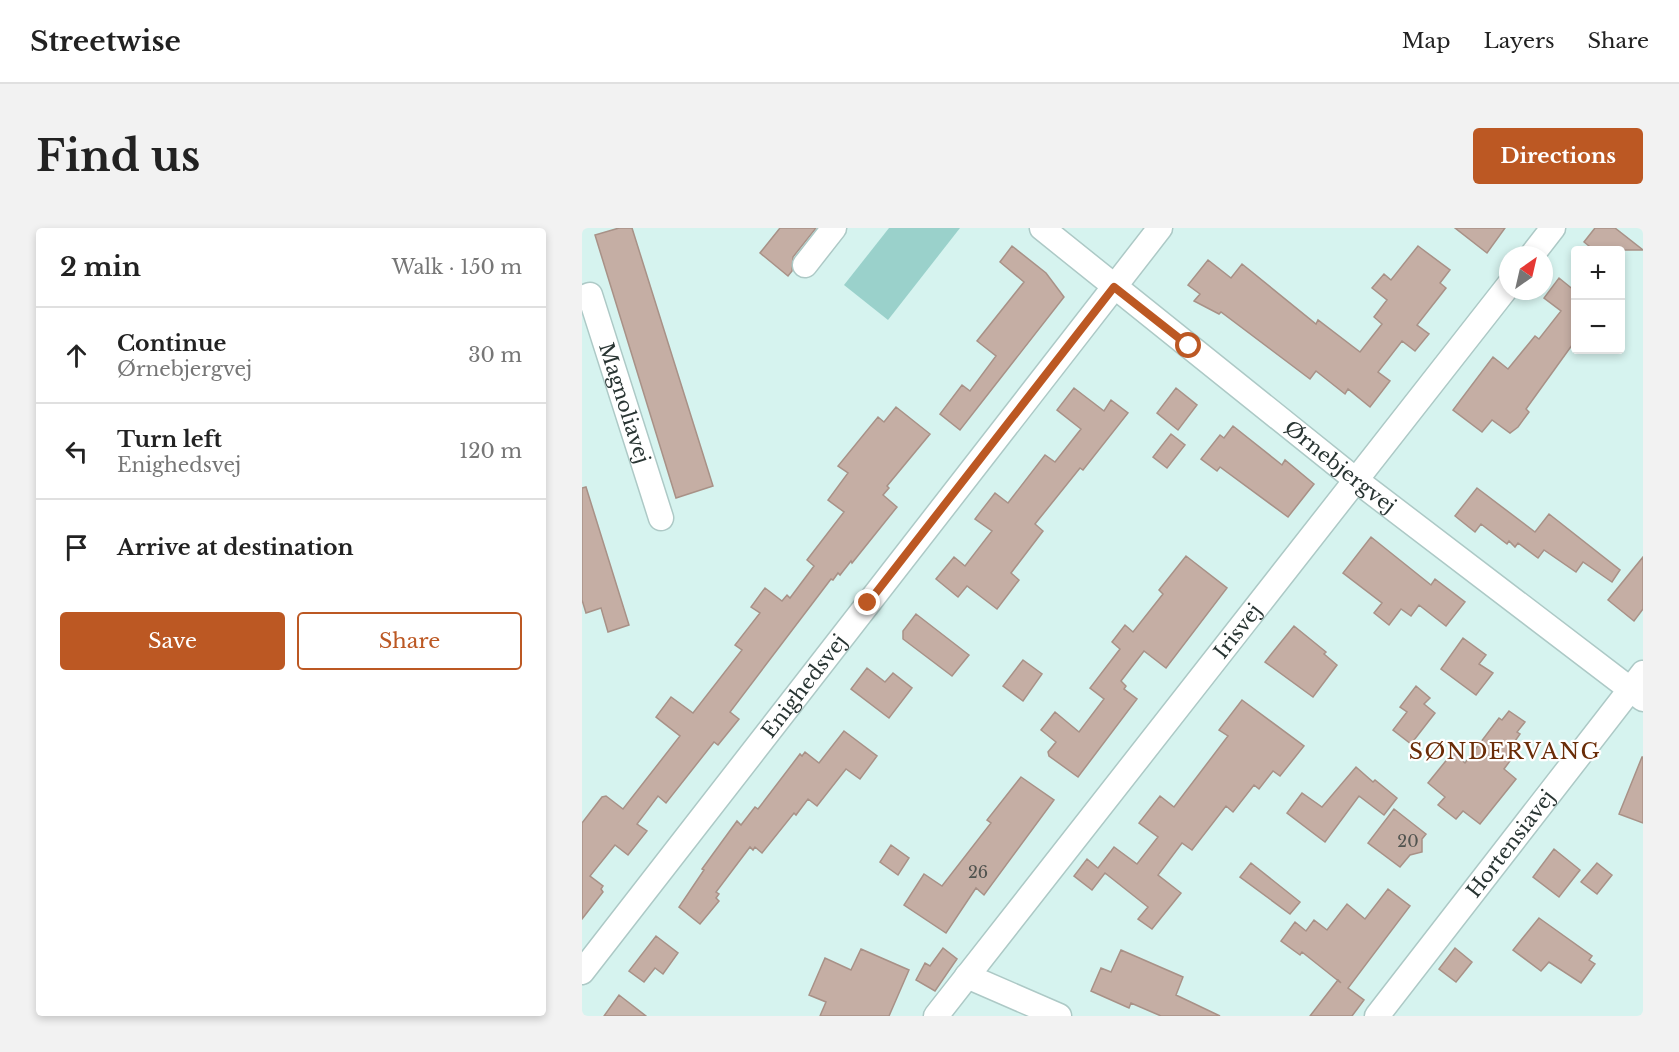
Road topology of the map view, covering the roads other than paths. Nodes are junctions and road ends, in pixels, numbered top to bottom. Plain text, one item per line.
1 (834, 228) edge
2 (1042, 228) edge
3 (1160, 228) edge
4 (1554, 228) edge
5 (1539, 246) edge
6 (805, 265) dead end
7 (1114, 287) junction
8 (1499, 297) edge
9 (582, 298) edge
10 (1356, 480) junction
11 (661, 518) dead end
12 (1639, 688) edge
13 (582, 972) edge
14 (967, 976) junction
15 (936, 1016) edge
16 (1059, 1016) edge
17 (1377, 1016) edge

1 - 6 street
2 - 7 street, Ørnebjergvej
3 - 7 street, Enighedsvej
4 - 5 street
7 - 10 street, Ørnebjergvej
7 - 13 street, Enighedsvej
8 - 10 street, Irisvej
9 - 11 street, Magnoliavej
10 - 12 street, Ørnebjergvej
10 - 14 street, Irisvej
12 - 17 street, Hortensiavej
14 - 15 street, Irisvej
14 - 16 street

